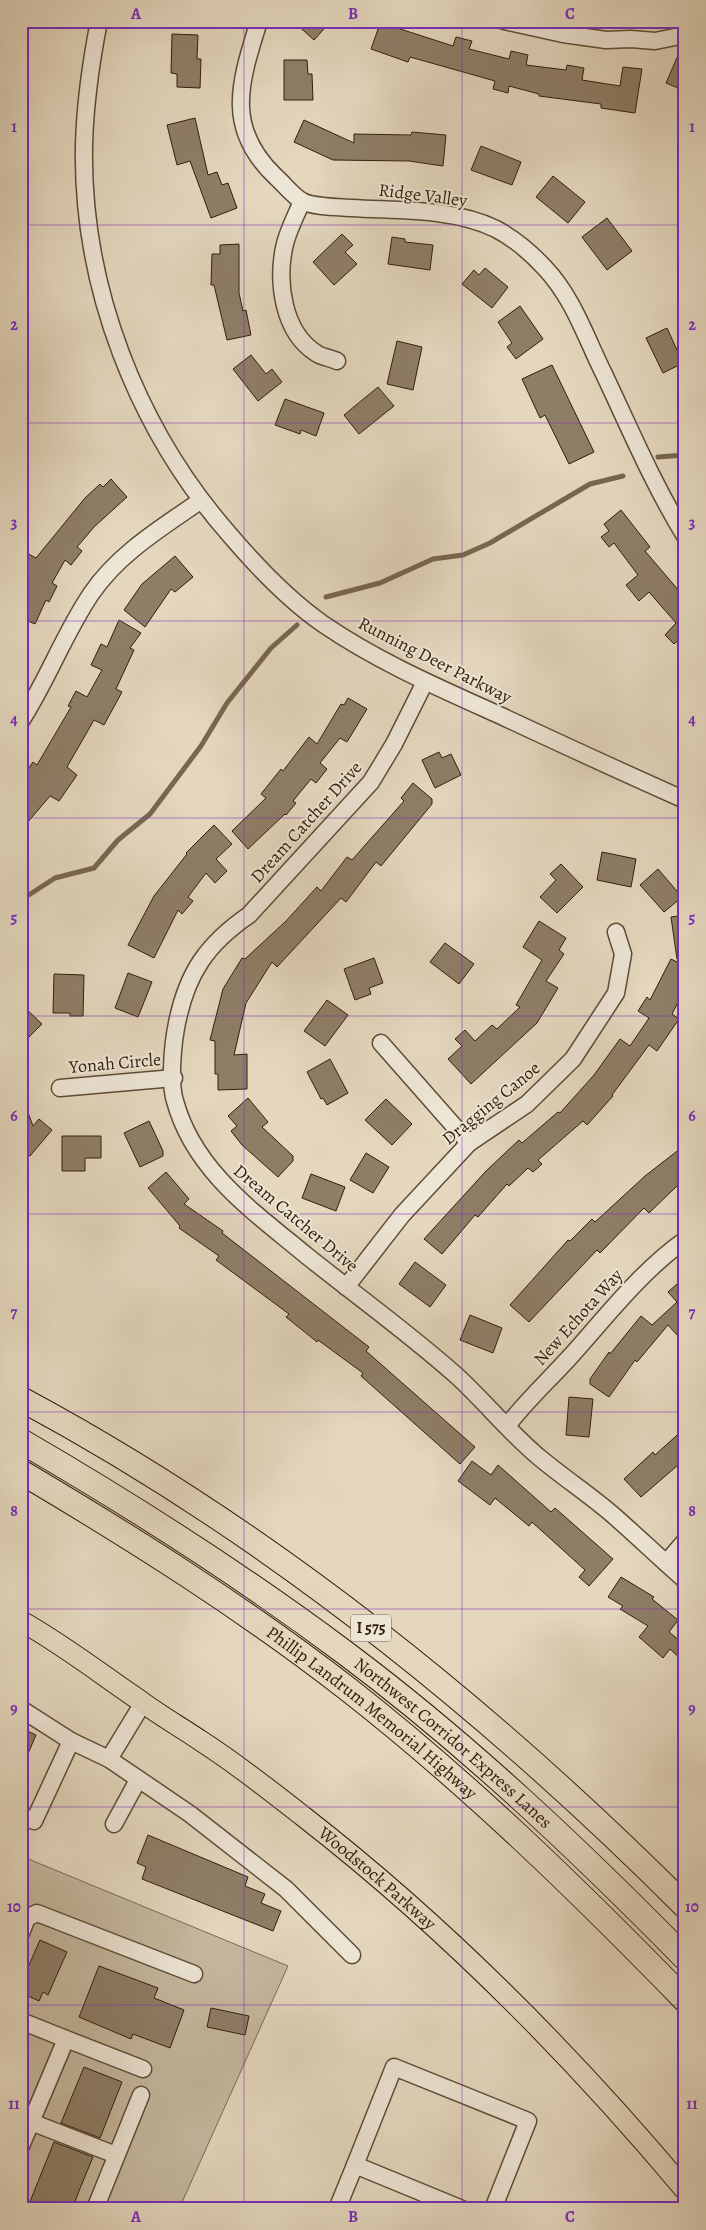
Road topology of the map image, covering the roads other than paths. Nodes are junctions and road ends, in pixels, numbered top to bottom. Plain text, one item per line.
1 (99, 21) edge
2 (259, 21) edge
3 (504, 21) edge
4 (685, 35) edge
5 (302, 201) junction
6 (338, 361) dead end
7 (200, 501) junction
8 (685, 536) edge
9 (425, 682) junction
10 (21, 721) edge
11 (685, 800) edge
12 (616, 932) dead end
13 (381, 1043) dead end
14 (174, 1078) junction
15 (60, 1088) dead end
16 (469, 1143) junction
17 (685, 1240) edge
18 (346, 1287) junction
19 (21, 1399) edge
20 (507, 1426) junction
21 (21, 1441) edge
22 (21, 1472) edge
23 (685, 1541) edge
24 (666, 1563) junction
25 (685, 1580) edge
26 (21, 1621) edge
27 (143, 1703) junction
28 (21, 1709) edge
29 (71, 1741) junction
30 (109, 1759) junction
31 (138, 1780) junction
32 (21, 1816) edge
33 (114, 1824) dead end
34 (685, 1906) edge
35 (21, 1933) edge
36 (352, 1955) dead end
37 (685, 1958) edge
38 (194, 1974) dead end
39 (685, 2000) edge
40 (21, 2021) edge
41 (66, 2039) junction
42 (143, 2069) dead end
43 (141, 2095) dead end
44 (31, 2122) junction
45 (21, 2146) edge
46 (116, 2155) junction
47 (355, 2165) junction
48 (685, 2190) edge
49 (94, 2209) edge
50 (338, 2209) edge
51 (462, 2209) edge
52 (493, 2209) edge

1 - 7 street, Running Deer Parkway
2 - 5 street
3 - 4 street
5 - 6 street
5 - 8 street, Ridge Valley
7 - 9 street, Running Deer Parkway
7 - 10 street
9 - 11 street, Running Deer Parkway
9 - 14 street, Dream Catcher Drive
12 - 16 street, Dragging Canoe
13 - 16 street
14 - 15 street, Yonah Circle
14 - 18 street, Dream Catcher Drive
16 - 18 street, Dragging Canoe
17 - 20 street, New Echota Way
18 - 20 street, Dream Catcher Drive
19 - 34 highway, I 575
20 - 24 street, Dream Catcher Drive
21 - 37 highway, Northwest Corridor Express Lanes
22 - 39 highway, Phillip Landrum Memorial Highway
23 - 24 street
24 - 25 street, Dream Catcher Drive
26 - 27 main road, Woodstock Parkway
27 - 30 street
27 - 48 main road, Woodstock Parkway
28 - 29 street
29 - 30 street
29 - 32 street
30 - 31 street
31 - 33 street
31 - 36 street
35 - 38 street
40 - 41 street
41 - 42 street
41 - 44 street
43 - 46 street
44 - 45 street
44 - 46 street
46 - 49 street
47 - 50 street
47 - 51 street
47 - 52 street

